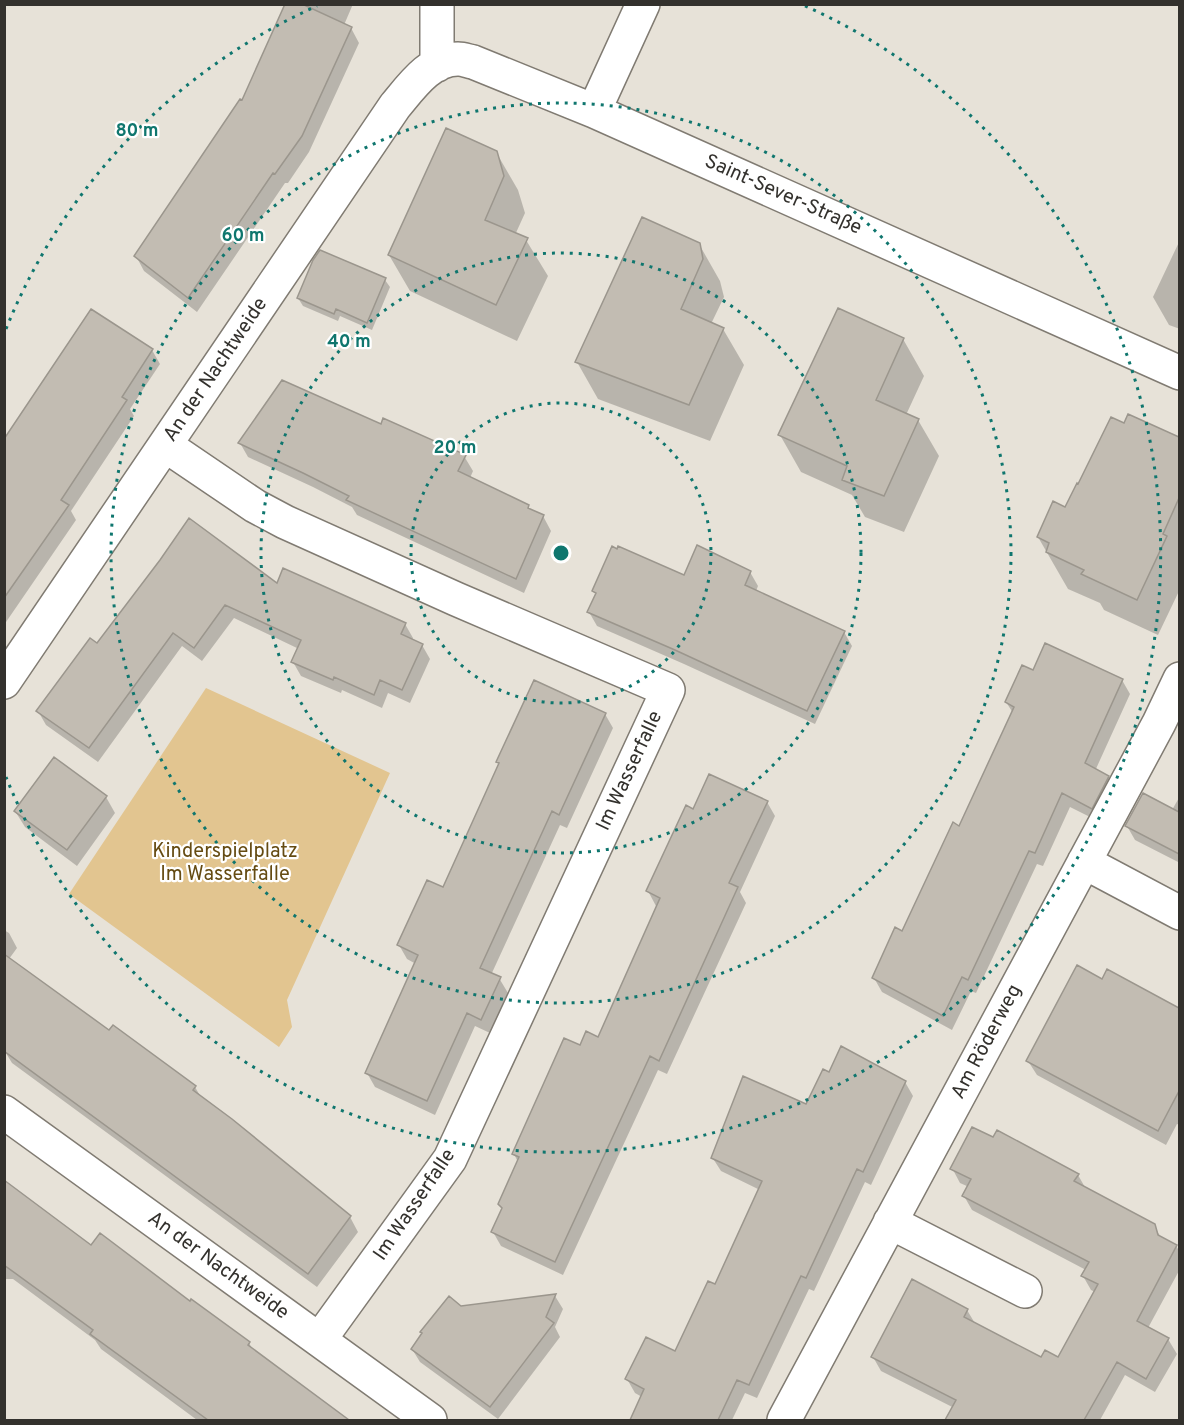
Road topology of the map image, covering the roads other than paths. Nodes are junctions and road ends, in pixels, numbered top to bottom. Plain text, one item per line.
1 (437, 4) edge
2 (643, 4) edge
3 (437, 65) junction
4 (594, 111) junction
5 (1179, 373) edge
6 (165, 445) junction
7 (1179, 679) edge
8 (4, 682) edge
9 (1084, 862) junction
10 (1179, 913) edge
11 (4, 1112) edge
12 (890, 1222) junction
13 (1025, 1291) dead end
14 (320, 1339) junction
15 (430, 1420) edge
16 (784, 1420) edge

1 - 3 street
2 - 4 street
3 - 4 street, Saint-Sever-Straße
3 - 6 street, An der Nachtweide
4 - 5 street, Saint-Sever-Straße
6 - 8 street, An der Nachtweide
6 - 14 street, Im Wasserfalle
7 - 9 street, Am Röderweg
9 - 10 street
9 - 12 street, Am Röderweg
11 - 14 street, An der Nachtweide
12 - 13 street
12 - 16 street, Am Röderweg
14 - 15 street, An der Nachtweide

